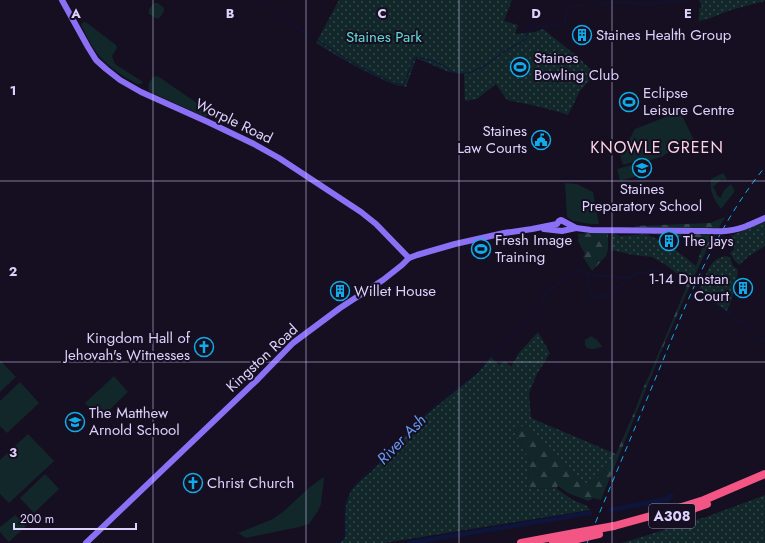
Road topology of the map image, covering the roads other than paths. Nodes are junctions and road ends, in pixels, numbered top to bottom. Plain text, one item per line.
1 (62, 0) edge
2 (765, 218) edge
3 (409, 258) junction
4 (765, 474) edge
5 (765, 480) edge
6 (740, 488) junction
7 (576, 536) junction
8 (86, 543) edge
9 (521, 543) edge
10 (553, 543) edge

1 - 3 street, Worple Road
2 - 3 street, Kingston Road, bridge
3 - 8 street, Kingston Road
4 - 6 highway, A308
5 - 6 highway, A308
6 - 7 highway, A308, bridge
7 - 9 highway, A308
7 - 10 highway, A308

